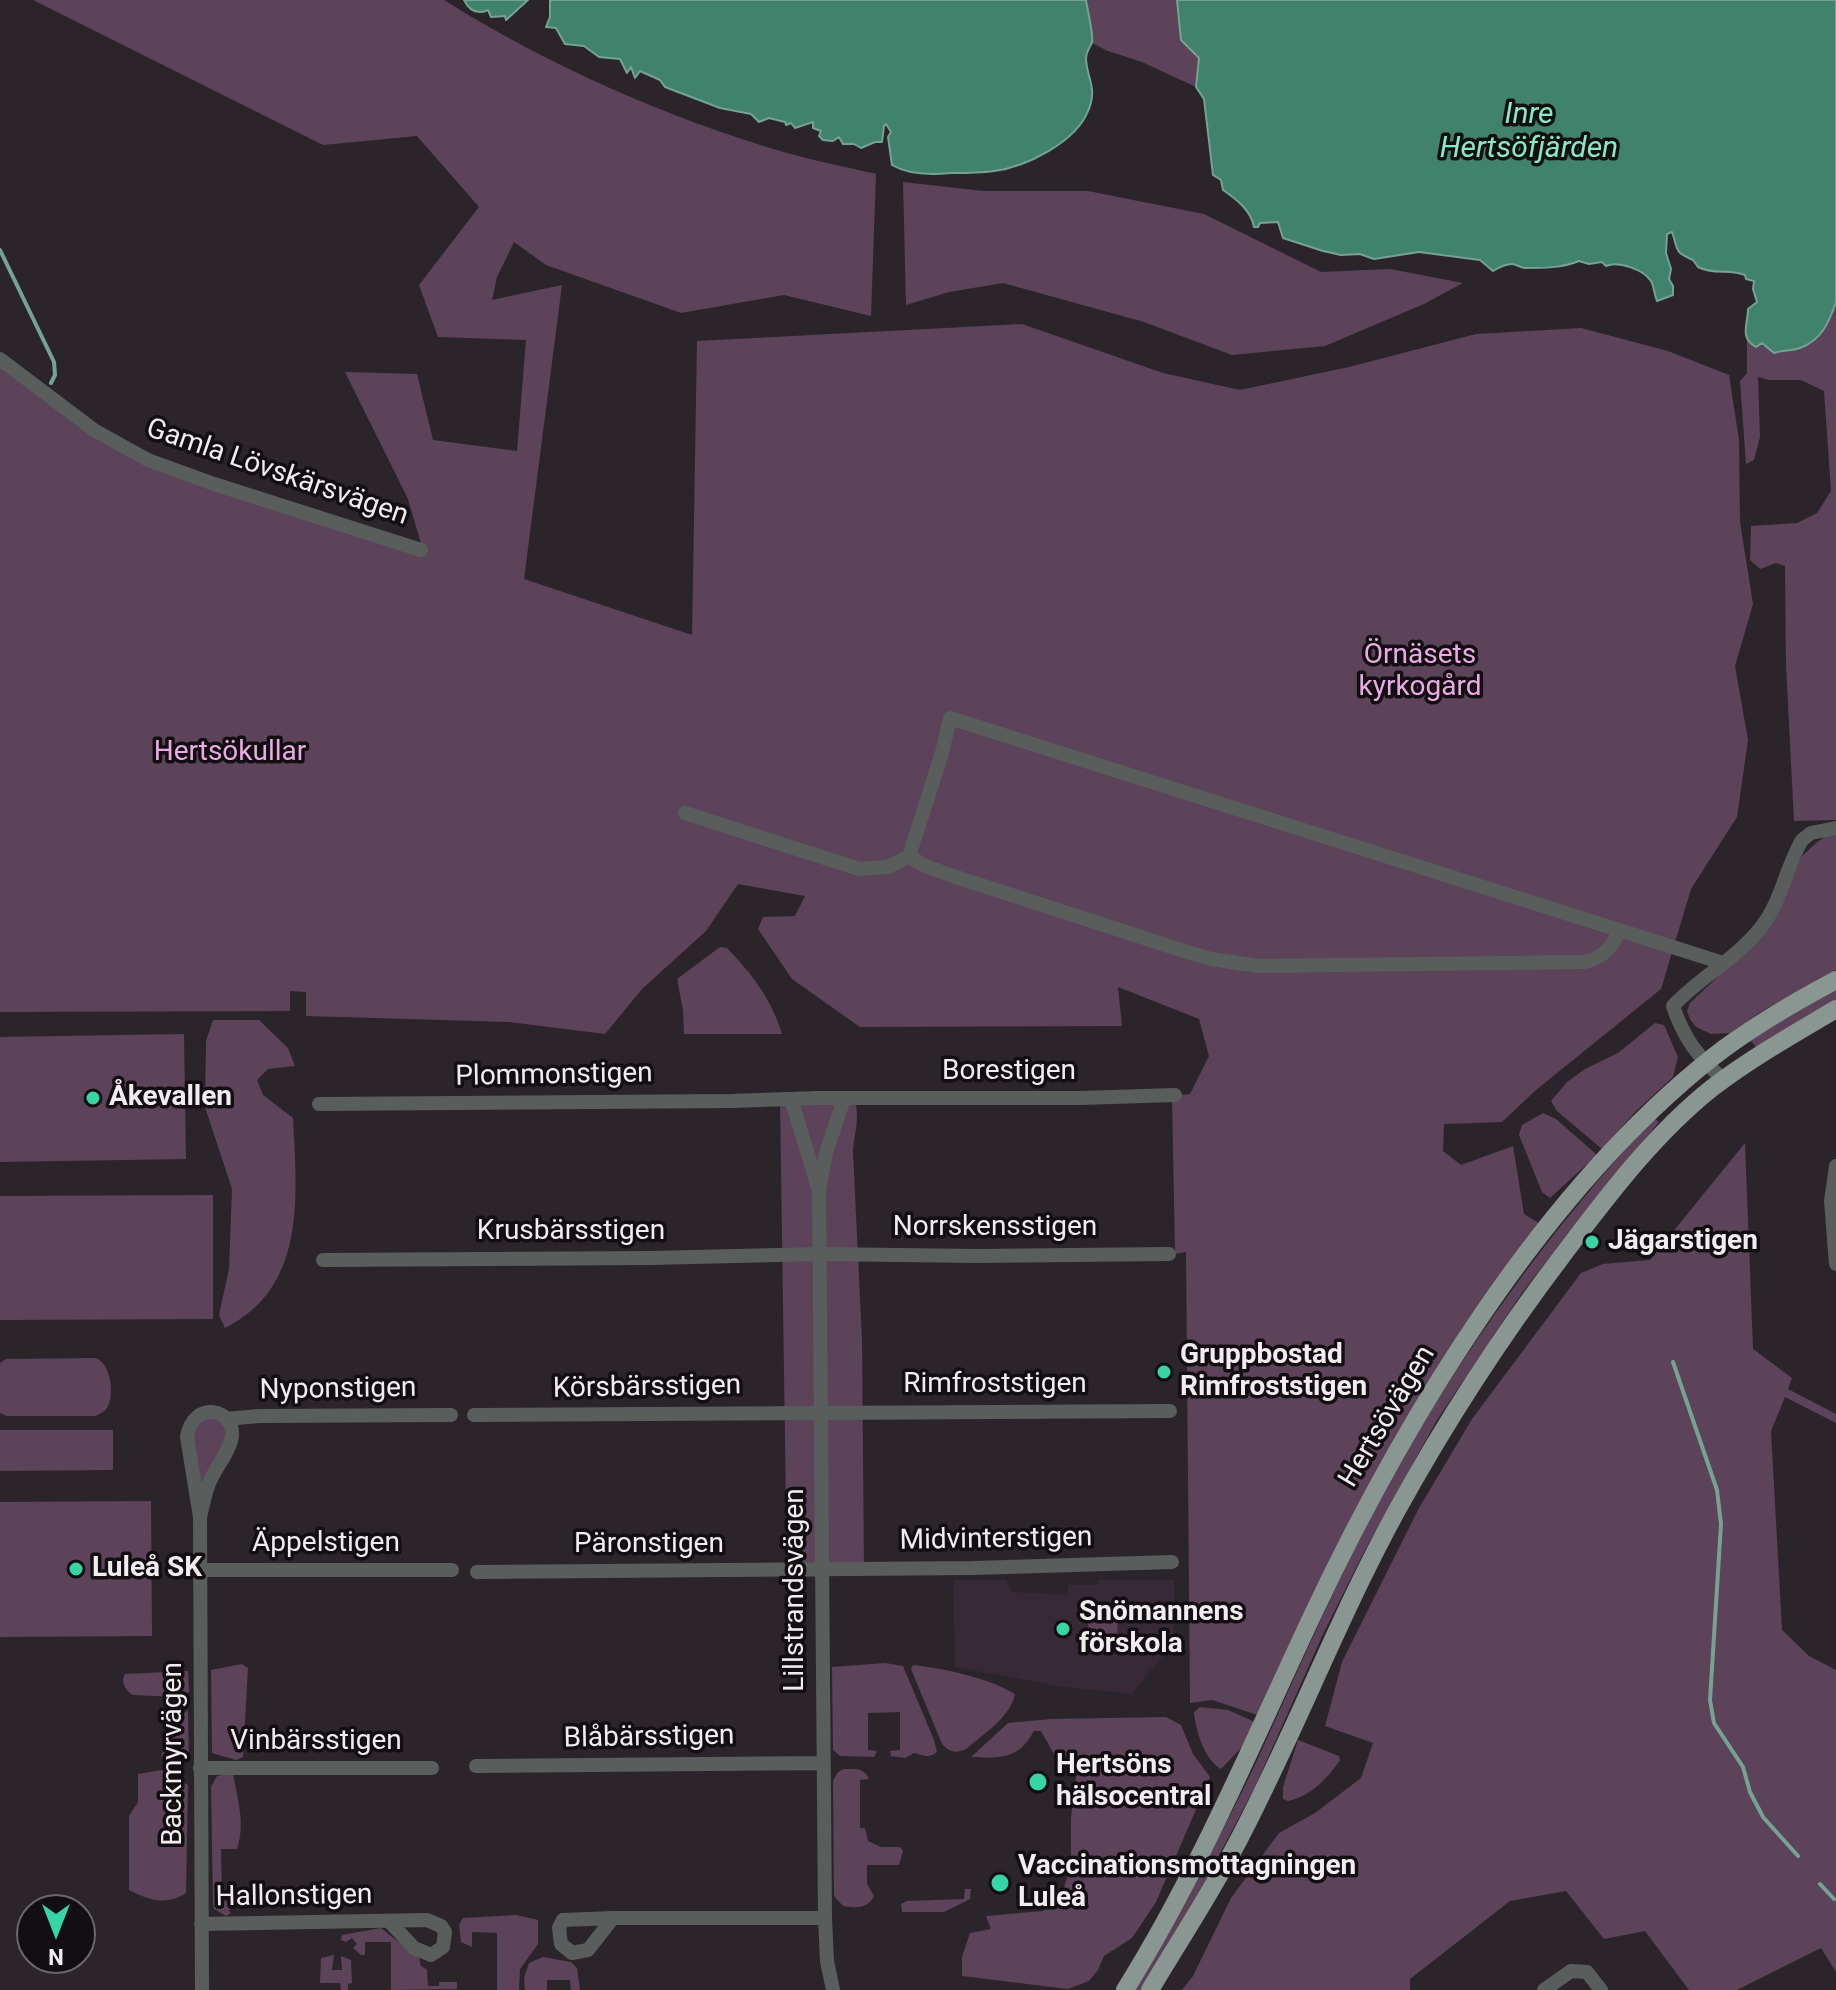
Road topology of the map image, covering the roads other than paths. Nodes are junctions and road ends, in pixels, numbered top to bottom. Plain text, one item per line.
1 (0, 359) edge
2 (421, 550) dead end
3 (685, 813) dead end
4 (1836, 828) edge
5 (909, 856) junction
6 (1619, 930) junction
7 (1723, 963) junction
8 (1836, 980) edge
9 (1836, 1009) edge
10 (1705, 1063) junction
11 (1724, 1080) junction
12 (1175, 1095) dead end
13 (791, 1099) junction
14 (844, 1099) junction
15 (319, 1104) dead end
16 (1836, 1166) edge
17 (819, 1189) junction
18 (820, 1254) junction
19 (1169, 1254) dead end
20 (323, 1260) dead end
21 (1836, 1264) edge
22 (1170, 1411) dead end
23 (820, 1412) junction
24 (451, 1415) dead end
25 (474, 1415) dead end
26 (226, 1419) junction
27 (200, 1517) junction
28 (1172, 1562) dead end
29 (821, 1569) junction
30 (200, 1570) junction
31 (452, 1570) dead end
32 (477, 1572) dead end
33 (823, 1763) junction
34 (476, 1766) dead end
35 (200, 1768) junction
36 (432, 1768) dead end
37 (613, 1918) dead end
38 (825, 1918) junction
39 (389, 1921) dead end
40 (201, 1924) junction
41 (202, 1990) edge
42 (833, 1990) edge
43 (1125, 1990) edge
44 (1150, 1990) edge
45 (1544, 1990) edge
46 (1601, 1990) edge

1 - 2 street, Gamla Lövskärsvägen
3 - 5 street
4 - 7 street
5 - 6 street
5 - 6 street
6 - 7 street
7 - 10 street
8 - 10 main road, Hertsövägen
9 - 11 main road, Hertsövägen
10 - 11 street
10 - 43 main road, Hertsövägen
11 - 44 main road, Hertsövägen
12 - 14 street, Borestigen
13 - 14 street
13 - 15 street, Plommonstigen
13 - 17 street, Lillstrandsvägen
14 - 17 street, Lillstrandsvägen
16 - 21 street
17 - 18 street, Lillstrandsvägen
18 - 19 street, Norrskensstigen
18 - 20 street, Krusbärsstigen
18 - 23 street, Lillstrandsvägen
22 - 23 street, Rimfroststigen
23 - 25 street, Körsbärsstigen
23 - 29 street, Lillstrandsvägen
24 - 26 street, Nyponstigen
26 - 27 street, Backmyrvägen
26 - 27 street, Backmyrvägen
27 - 30 street, Backmyrvägen
28 - 29 street, Midvinterstigen
29 - 32 street, Päronstigen
29 - 33 street, Lillstrandsvägen
30 - 31 street, Äppelstigen
30 - 35 street, Backmyrvägen
33 - 34 street, Blåbärsstigen
33 - 38 street, Lillstrandsvägen
35 - 36 street, Vinbärsstigen
35 - 40 street, Backmyrvägen
37 - 38 street
38 - 42 street, Lillstrandsvägen
39 - 40 street, Hallonstigen
40 - 41 street, Backmyrvägen
45 - 46 street

